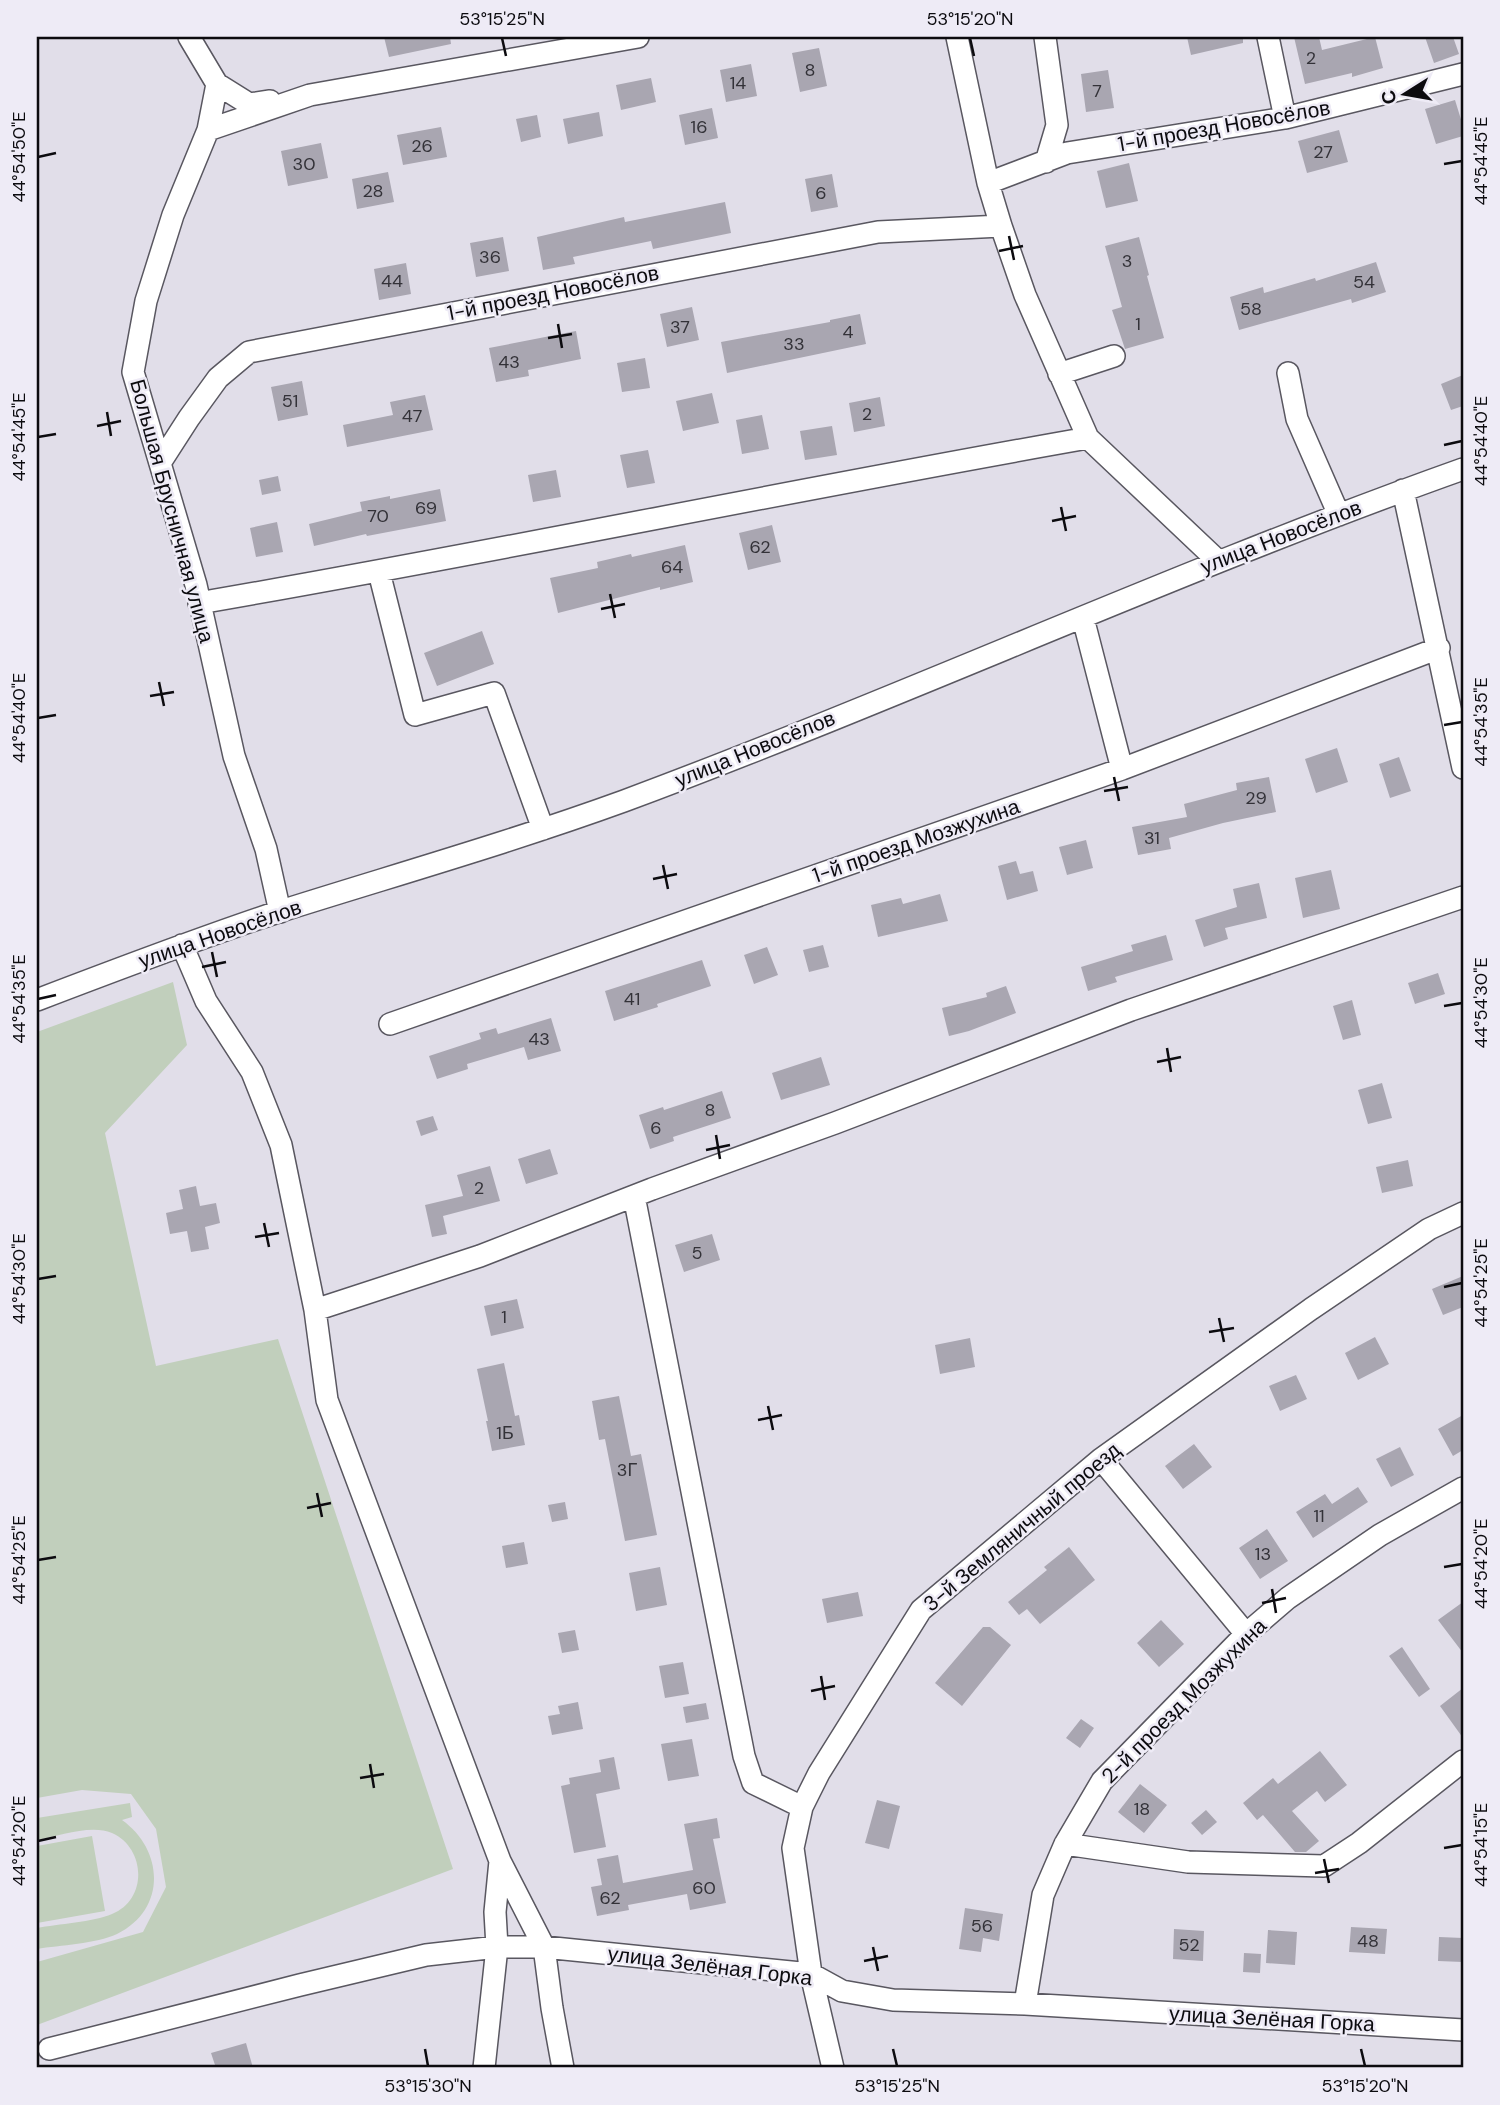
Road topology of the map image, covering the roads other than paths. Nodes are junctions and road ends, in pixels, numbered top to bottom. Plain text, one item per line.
1 (189, 37) edge
2 (638, 37) edge
3 (957, 37) edge
4 (1045, 37) edge
5 (1268, 37) edge
6 (1463, 74) edge
7 (217, 84) junction
8 (310, 95) junction
9 (1285, 118) junction
10 (208, 130) junction
11 (1046, 162) junction
12 (988, 183) junction
13 (1001, 226) junction
14 (1114, 356) dead end
15 (1288, 373) dead end
16 (1059, 374) junction
17 (1088, 438) junction
18 (160, 463) junction
19 (1463, 469) edge
20 (1403, 490) junction
21 (1339, 515) junction
22 (1218, 561) junction
23 (379, 572) junction
24 (199, 603) junction
25 (1083, 618) junction
26 (1439, 648) junction
27 (1463, 768) edge
28 (1122, 769) junction
29 (543, 830) junction
30 (1463, 897) edge
31 (280, 912) junction
32 (182, 945) junction
33 (37, 1000) edge
34 (390, 1024) dead end
35 (634, 1196) junction
36 (1463, 1213) edge
37 (315, 1311) junction
38 (1101, 1459) junction
39 (1463, 1488) edge
40 (1246, 1633) junction
41 (1463, 1760) edge
42 (802, 1807) junction
43 (1065, 1844) junction
44 (500, 1861) junction
45 (497, 1947) junction
46 (544, 1947) junction
47 (811, 1974) junction
48 (1025, 2004) junction
49 (1463, 2030) edge
50 (49, 2049) dead end
51 (484, 2068) edge
52 (563, 2068) edge
53 (833, 2068) edge

1 - 7 street
2 - 8 street
3 - 12 street
4 - 11 street
5 - 9 street
6 - 9 street, 1-й проезд Новосёлов
7 - 8 street
7 - 10 street, Большая Брусничная улица
8 - 10 street
9 - 11 street, 1-й проезд Новосёлов
10 - 18 street, Большая Брусничная улица
11 - 12 street, 1-й проезд Новосёлов
12 - 13 street
13 - 16 street
13 - 18 street, 1-й проезд Новосёлов
14 - 16 street
15 - 21 street
16 - 17 street
17 - 22 street
17 - 23 street
18 - 24 street, Большая Брусничная улица
19 - 20 street, улица Новосёлов
20 - 21 street, улица Новосёлов
20 - 26 street
21 - 22 street, улица Новосёлов
22 - 25 street, улица Новосёлов
23 - 24 street
23 - 29 street
24 - 31 street, Большая Брусничная улица
25 - 28 street
25 - 29 street, улица Новосёлов
26 - 27 street
26 - 28 street, 1-й проезд Мозжухина
28 - 34 street, 1-й проезд Мозжухина
29 - 31 street, улица Новосёлов
30 - 35 street
31 - 32 street, улица Новосёлов
32 - 33 street, улица Новосёлов
32 - 37 street
35 - 37 street
35 - 42 street
36 - 38 street, 3-й Земляничный проезд
37 - 44 street
38 - 40 street
38 - 42 street, 3-й Земляничный проезд
39 - 40 street, 2-й проезд Мозжухина
40 - 43 street, 2-й проезд Мозжухина
41 - 43 street
42 - 47 street, 3-й Земляничный проезд
43 - 48 street, 2-й проезд Мозжухина
44 - 45 street
44 - 46 street
45 - 46 street, улица Зелёная Горка
45 - 50 street, улица Зелёная Горка
45 - 51 street
46 - 47 street, улица Зелёная Горка
46 - 52 street
47 - 48 street, улица Зелёная Горка
47 - 53 street, 3-й Земляничный проезд
48 - 49 street, улица Зелёная Горка

